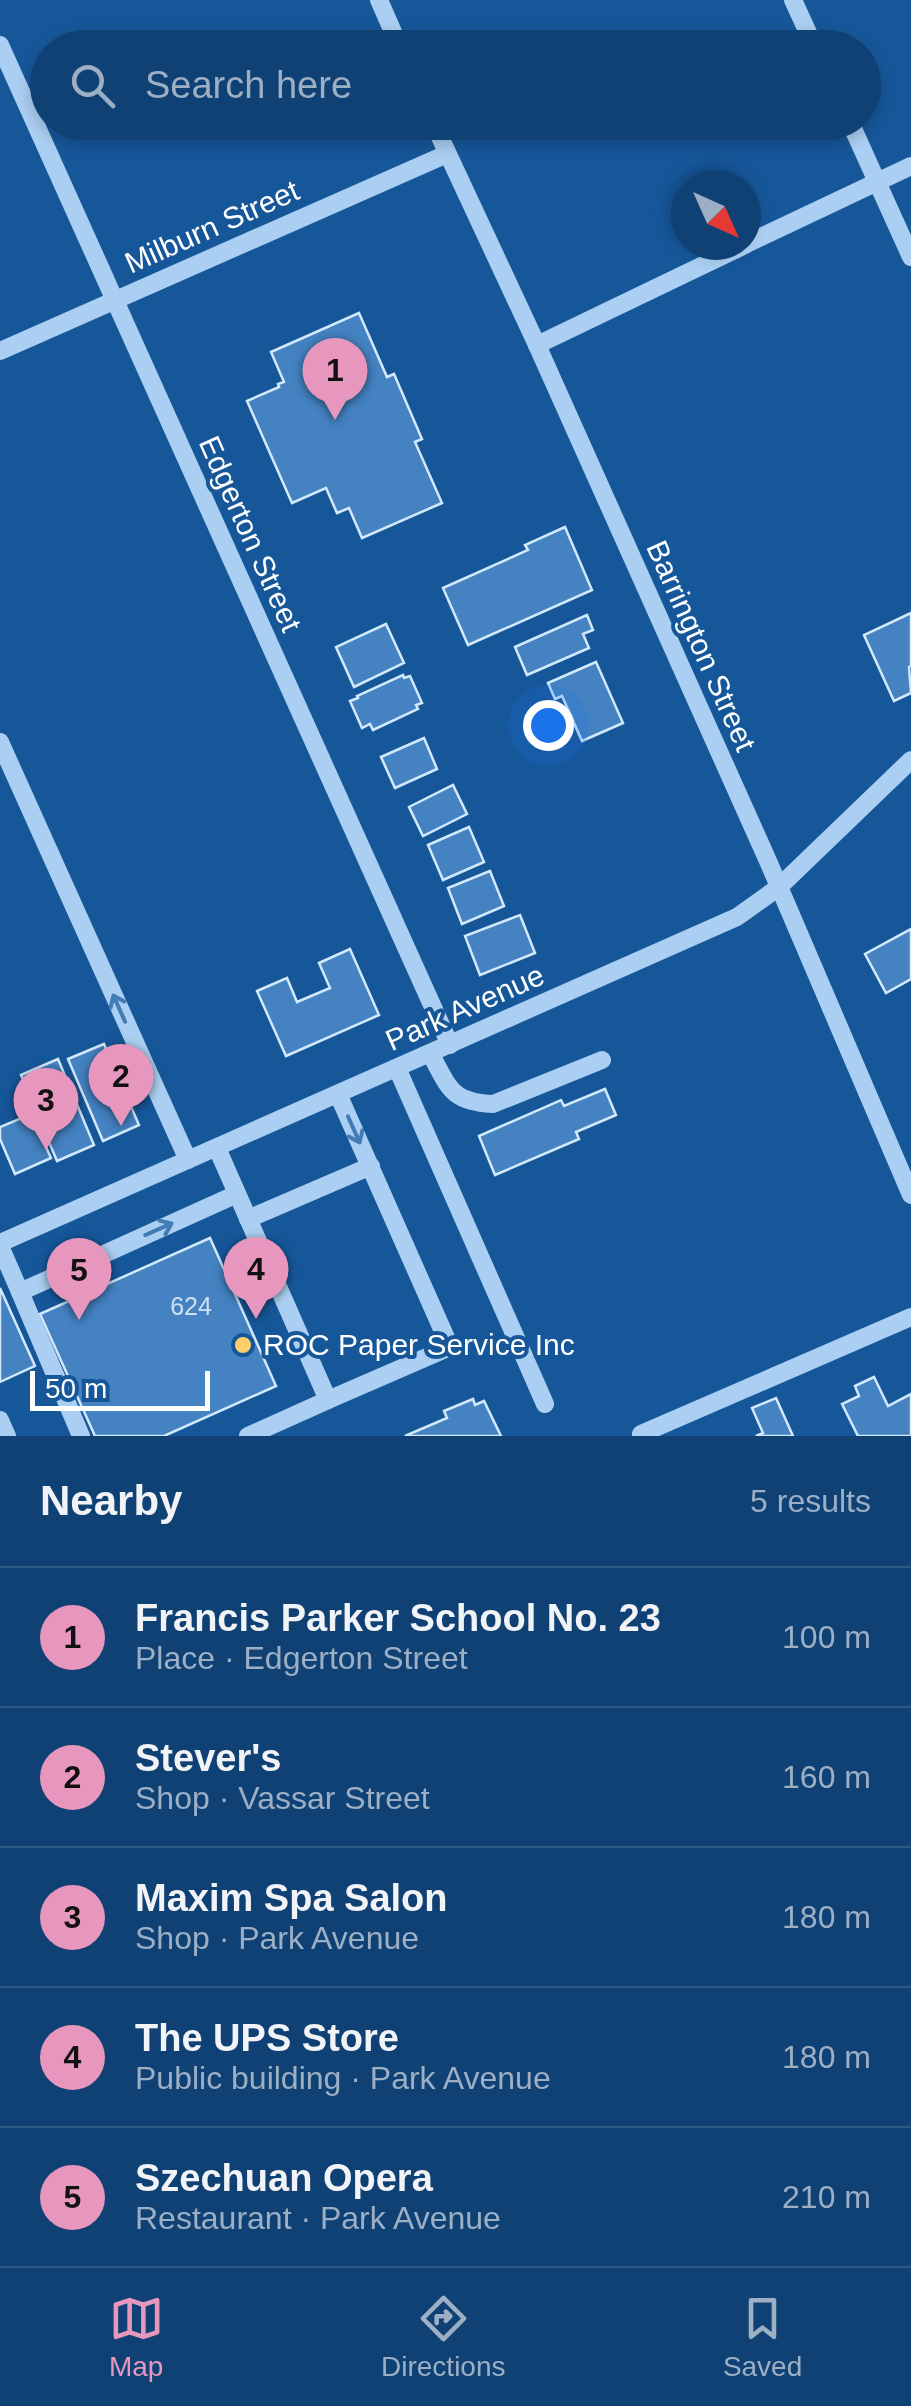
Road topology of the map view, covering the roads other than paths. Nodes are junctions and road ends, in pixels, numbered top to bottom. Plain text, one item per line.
1 (379, 0) edge
2 (793, 0) edge
3 (392, 30) edge
4 (807, 30) edge
5 (0, 45) edge
6 (30, 112) edge
7 (42, 140) edge
8 (441, 140) edge
9 (858, 140) edge
10 (447, 154) junction
11 (911, 166) edge
12 (877, 182) junction
13 (761, 237) edge
14 (911, 257) edge
15 (714, 260) edge
16 (114, 300) junction
17 (537, 345) junction
18 (0, 351) edge
19 (0, 742) edge
20 (911, 760) edge
21 (779, 887) junction
22 (450, 1045) junction
23 (430, 1054) junction
24 (602, 1060) dead end
25 (397, 1068) junction
26 (338, 1094) junction
27 (217, 1148) junction
28 (188, 1160) junction
29 (370, 1166) junction
30 (237, 1194) junction
31 (911, 1196) edge
32 (248, 1219) junction
33 (0, 1244) edge
34 (20, 1292) junction
35 (911, 1317) edge
36 (328, 1400) junction
37 (545, 1404) dead end
38 (0, 1420) edge
39 (641, 1434) edge
40 (7, 1436) edge
41 (81, 1436) edge
42 (248, 1436) edge

1 - 3 street
2 - 4 street
5 - 6 street, Edgerton Street
7 - 16 street, Edgerton Street
8 - 10 street, Barrington Street
9 - 12 street
10 - 16 street, Milburn Street
10 - 17 street, Barrington Street
11 - 12 street
12 - 13 street
12 - 14 street
15 - 17 street
16 - 18 street, Milburn Street
16 - 22 street, Edgerton Street
17 - 21 street, Barrington Street
28 -> 19 street
20 - 21 street, Park Avenue
21 - 22 street, Park Avenue
21 - 31 street, Barrington Street
22 - 23 street, Park Avenue
23 - 24 street
23 - 25 street, Park Avenue
25 - 26 street, Park Avenue
25 - 37 street
26 - 27 street, Park Avenue
26 -> 29 street
27 - 28 street, Park Avenue
27 - 30 street
28 - 33 street, Park Avenue
29 - 32 street
29 - 36 street
30 - 32 street
34 -> 30 street
32 - 36 street
33 - 34 street
34 - 41 street
35 - 39 street
36 - 42 street
38 - 40 street

